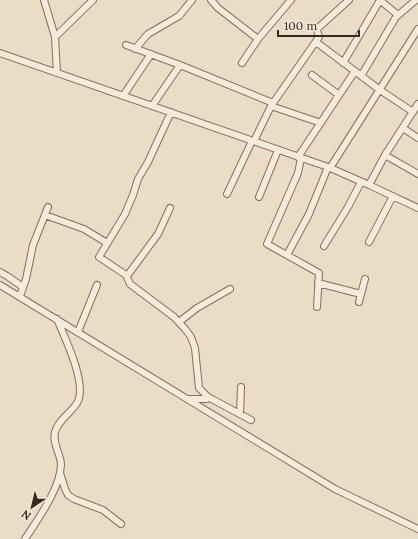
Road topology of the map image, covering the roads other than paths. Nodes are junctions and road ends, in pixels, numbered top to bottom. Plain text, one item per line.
1 (44, 0) edge
2 (93, 0) edge
3 (192, 0) edge
4 (210, 0) edge
5 (291, 0) edge
6 (348, 0) edge
7 (416, 0) edge
8 (398, 15) junction
9 (418, 29) edge
10 (54, 37) junction
11 (258, 39) junction
12 (316, 42) junction
13 (126, 45) dead end
14 (135, 48) junction
15 (0, 53) edge
16 (151, 54) junction
17 (343, 62) junction
18 (242, 63) dead end
19 (180, 65) junction
20 (355, 71) junction
21 (58, 73) junction
22 (312, 76) dead end
23 (361, 76) junction
24 (380, 90) junction
25 (339, 95) junction
26 (123, 96) junction
27 (272, 104) junction
28 (418, 104) edge
29 (152, 106) junction
30 (171, 112) junction
31 (413, 112) junction
32 (321, 123) junction
33 (403, 128) junction
34 (418, 138) edge
35 (253, 141) junction
36 (278, 150) junction
37 (385, 155) junction
38 (300, 158) junction
39 (329, 168) junction
40 (418, 174) edge
41 (361, 182) junction
42 (369, 185) junction
43 (227, 194) dead end
44 (393, 196) junction
45 (259, 197) dead end
46 (48, 207) dead end
47 (170, 208) dead end
48 (418, 208) edge
49 (45, 215) junction
50 (370, 242) dead end
51 (107, 243) junction
52 (324, 246) dead end
53 (287, 255) junction
54 (0, 272) edge
55 (127, 276) junction
56 (365, 279) dead end
57 (318, 283) junction
58 (0, 285) edge
59 (97, 285) dead end
60 (23, 287) junction
61 (230, 289) dead end
62 (361, 294) junction
63 (20, 296) junction
64 (359, 302) dead end
65 (317, 307) dead end
66 (57, 319) junction
67 (179, 322) junction
68 (78, 332) junction
69 (241, 387) dead end
70 (208, 397) junction
71 (188, 399) junction
72 (240, 414) junction
73 (251, 420) dead end
74 (60, 472) junction
75 (121, 524) dead end
76 (418, 529) edge
77 (25, 539) edge

1 - 10 street
2 - 10 street
3 - 14 street
4 - 11 street
5 - 11 street
6 - 12 street
7 - 8 street
8 - 17 street
8 - 23 street
9 - 24 street
10 - 21 street
11 - 18 street
12 - 17 street
12 - 27 street
13 - 14 street
14 - 16 street
15 - 21 street
16 - 19 street
16 - 26 street
17 - 20 street
19 - 27 street
19 - 29 street
20 - 23 street
20 - 25 street
21 - 26 street
22 - 25 street
23 - 24 street
24 - 31 street
24 - 39 street
25 - 32 street
26 - 29 street
27 - 32 street
27 - 35 street
28 - 31 street
29 - 30 street
30 - 35 street
30 - 51 street
31 - 33 street
32 - 38 street
33 - 34 street
33 - 37 street
35 - 36 street
35 - 43 street
36 - 38 street
36 - 45 street
37 - 40 street
37 - 42 street
38 - 39 street
38 - 53 street
39 - 41 street
39 - 53 street
41 - 42 street
41 - 52 street
42 - 44 street
44 - 48 street
44 - 50 street
46 - 49 street
47 - 55 street
49 - 51 street
49 - 60 street
51 - 55 street
53 - 57 street
54 - 60 street
55 - 67 street
56 - 62 street
57 - 62 street
57 - 65 street
58 - 63 street
59 - 68 street
60 - 63 street
61 - 67 street
62 - 64 street
63 - 66 street
66 - 68 street
66 - 74 street
67 - 70 street
68 - 71 street
69 - 72 street
70 - 71 street
70 - 72 street
71 - 76 street
72 - 73 street
74 - 75 street
74 - 77 street

